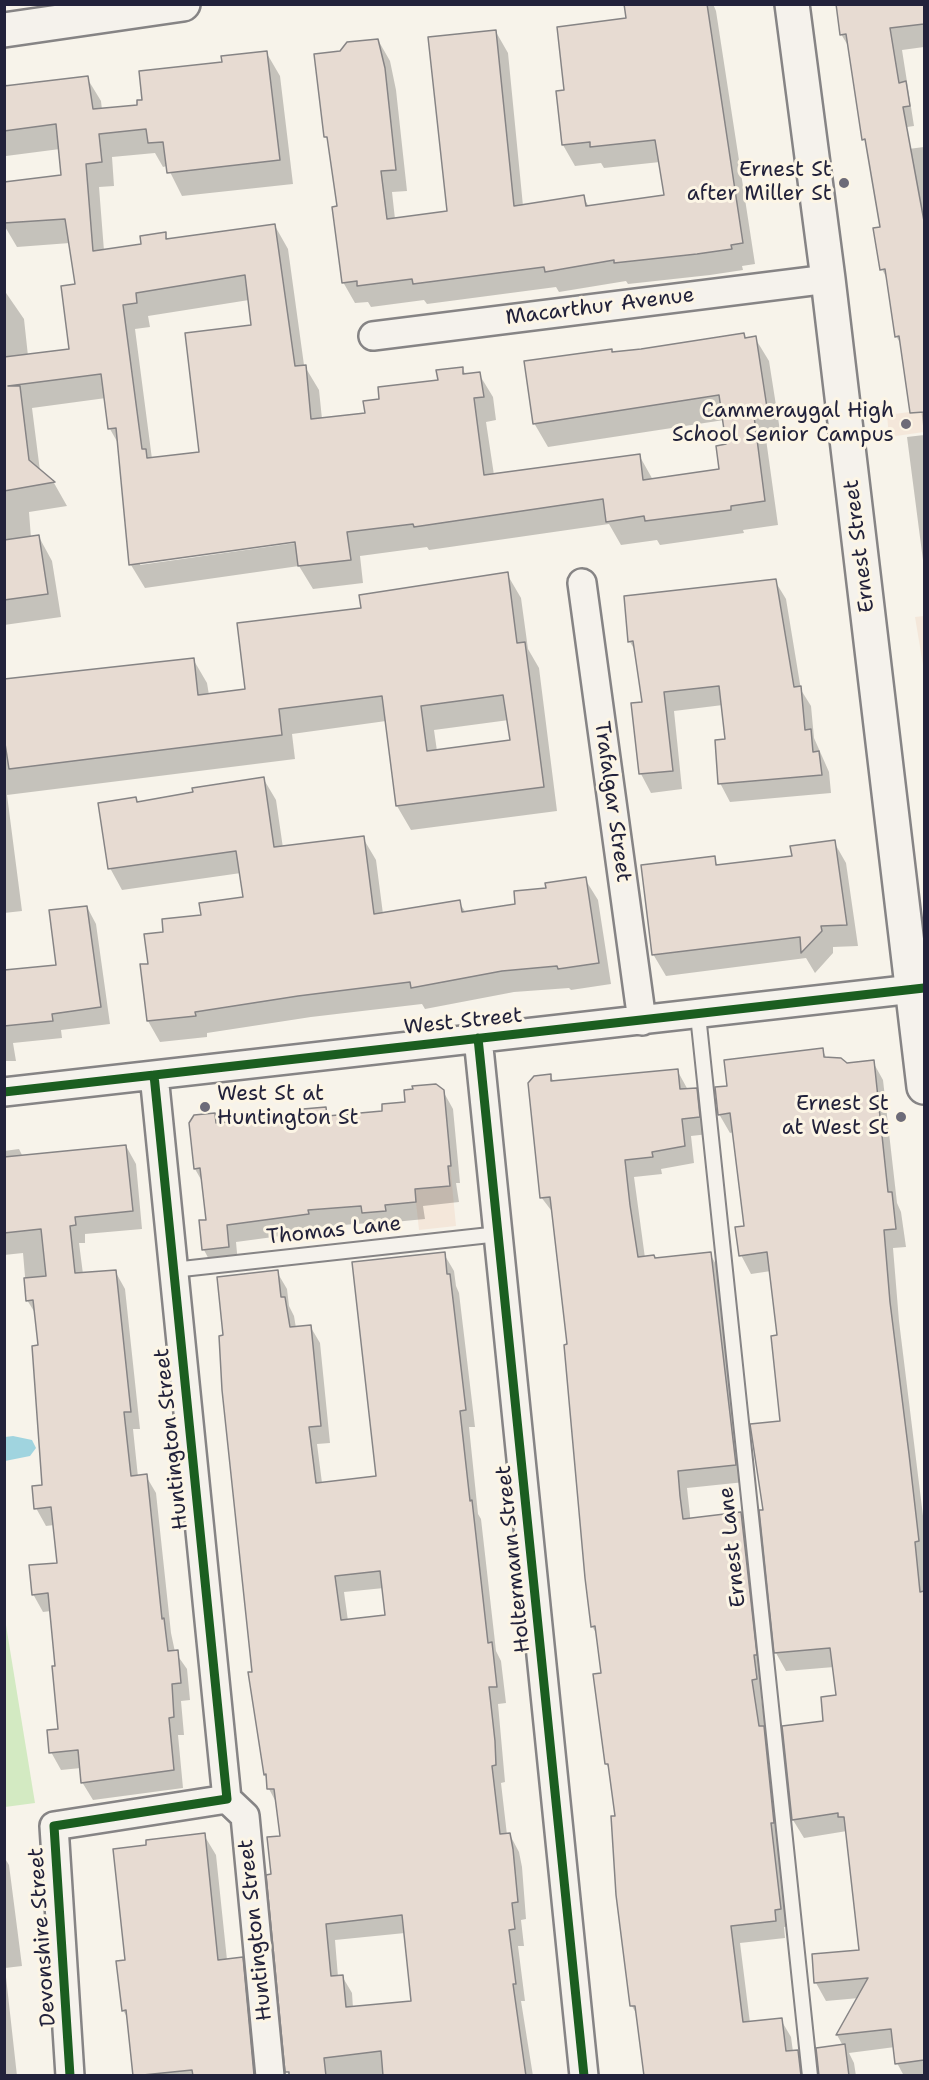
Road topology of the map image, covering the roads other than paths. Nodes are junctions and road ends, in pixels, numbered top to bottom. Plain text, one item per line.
1 (183, 4) edge
2 (792, 4) edge
3 (4, 30) edge
4 (828, 279) junction
5 (373, 336) dead end
6 (582, 583) dead end
7 (919, 989) edge
8 (698, 1015) junction
9 (642, 1021) junction
10 (478, 1038) junction
11 (154, 1075) junction
12 (924, 1087) edge
13 (4, 1092) edge
14 (499, 1234) junction
15 (173, 1270) junction
16 (227, 1799) junction
17 (70, 2076) edge
18 (270, 2076) edge
19 (584, 2076) edge
20 (810, 2076) edge

1 - 3 street
2 - 4 street, Ernest Street
4 - 5 street, Macarthur Avenue
4 - 7 street, Ernest Street
6 - 9 street, Trafalgar Street
7 - 8 street, West Street
7 - 12 street, Ernest Street
8 - 9 street, West Street
8 - 20 lane, Ernest Lane
9 - 10 street, West Street
10 - 11 street, West Street
10 - 14 street, Holtermann Street
11 - 13 street, West Street
11 - 15 street, Huntington Street
14 - 15 lane, Thomas Lane
14 - 19 street, Holtermann Street
15 - 16 street, Huntington Street
16 - 17 street, Devonshire Street
16 - 18 street, Huntington Street

